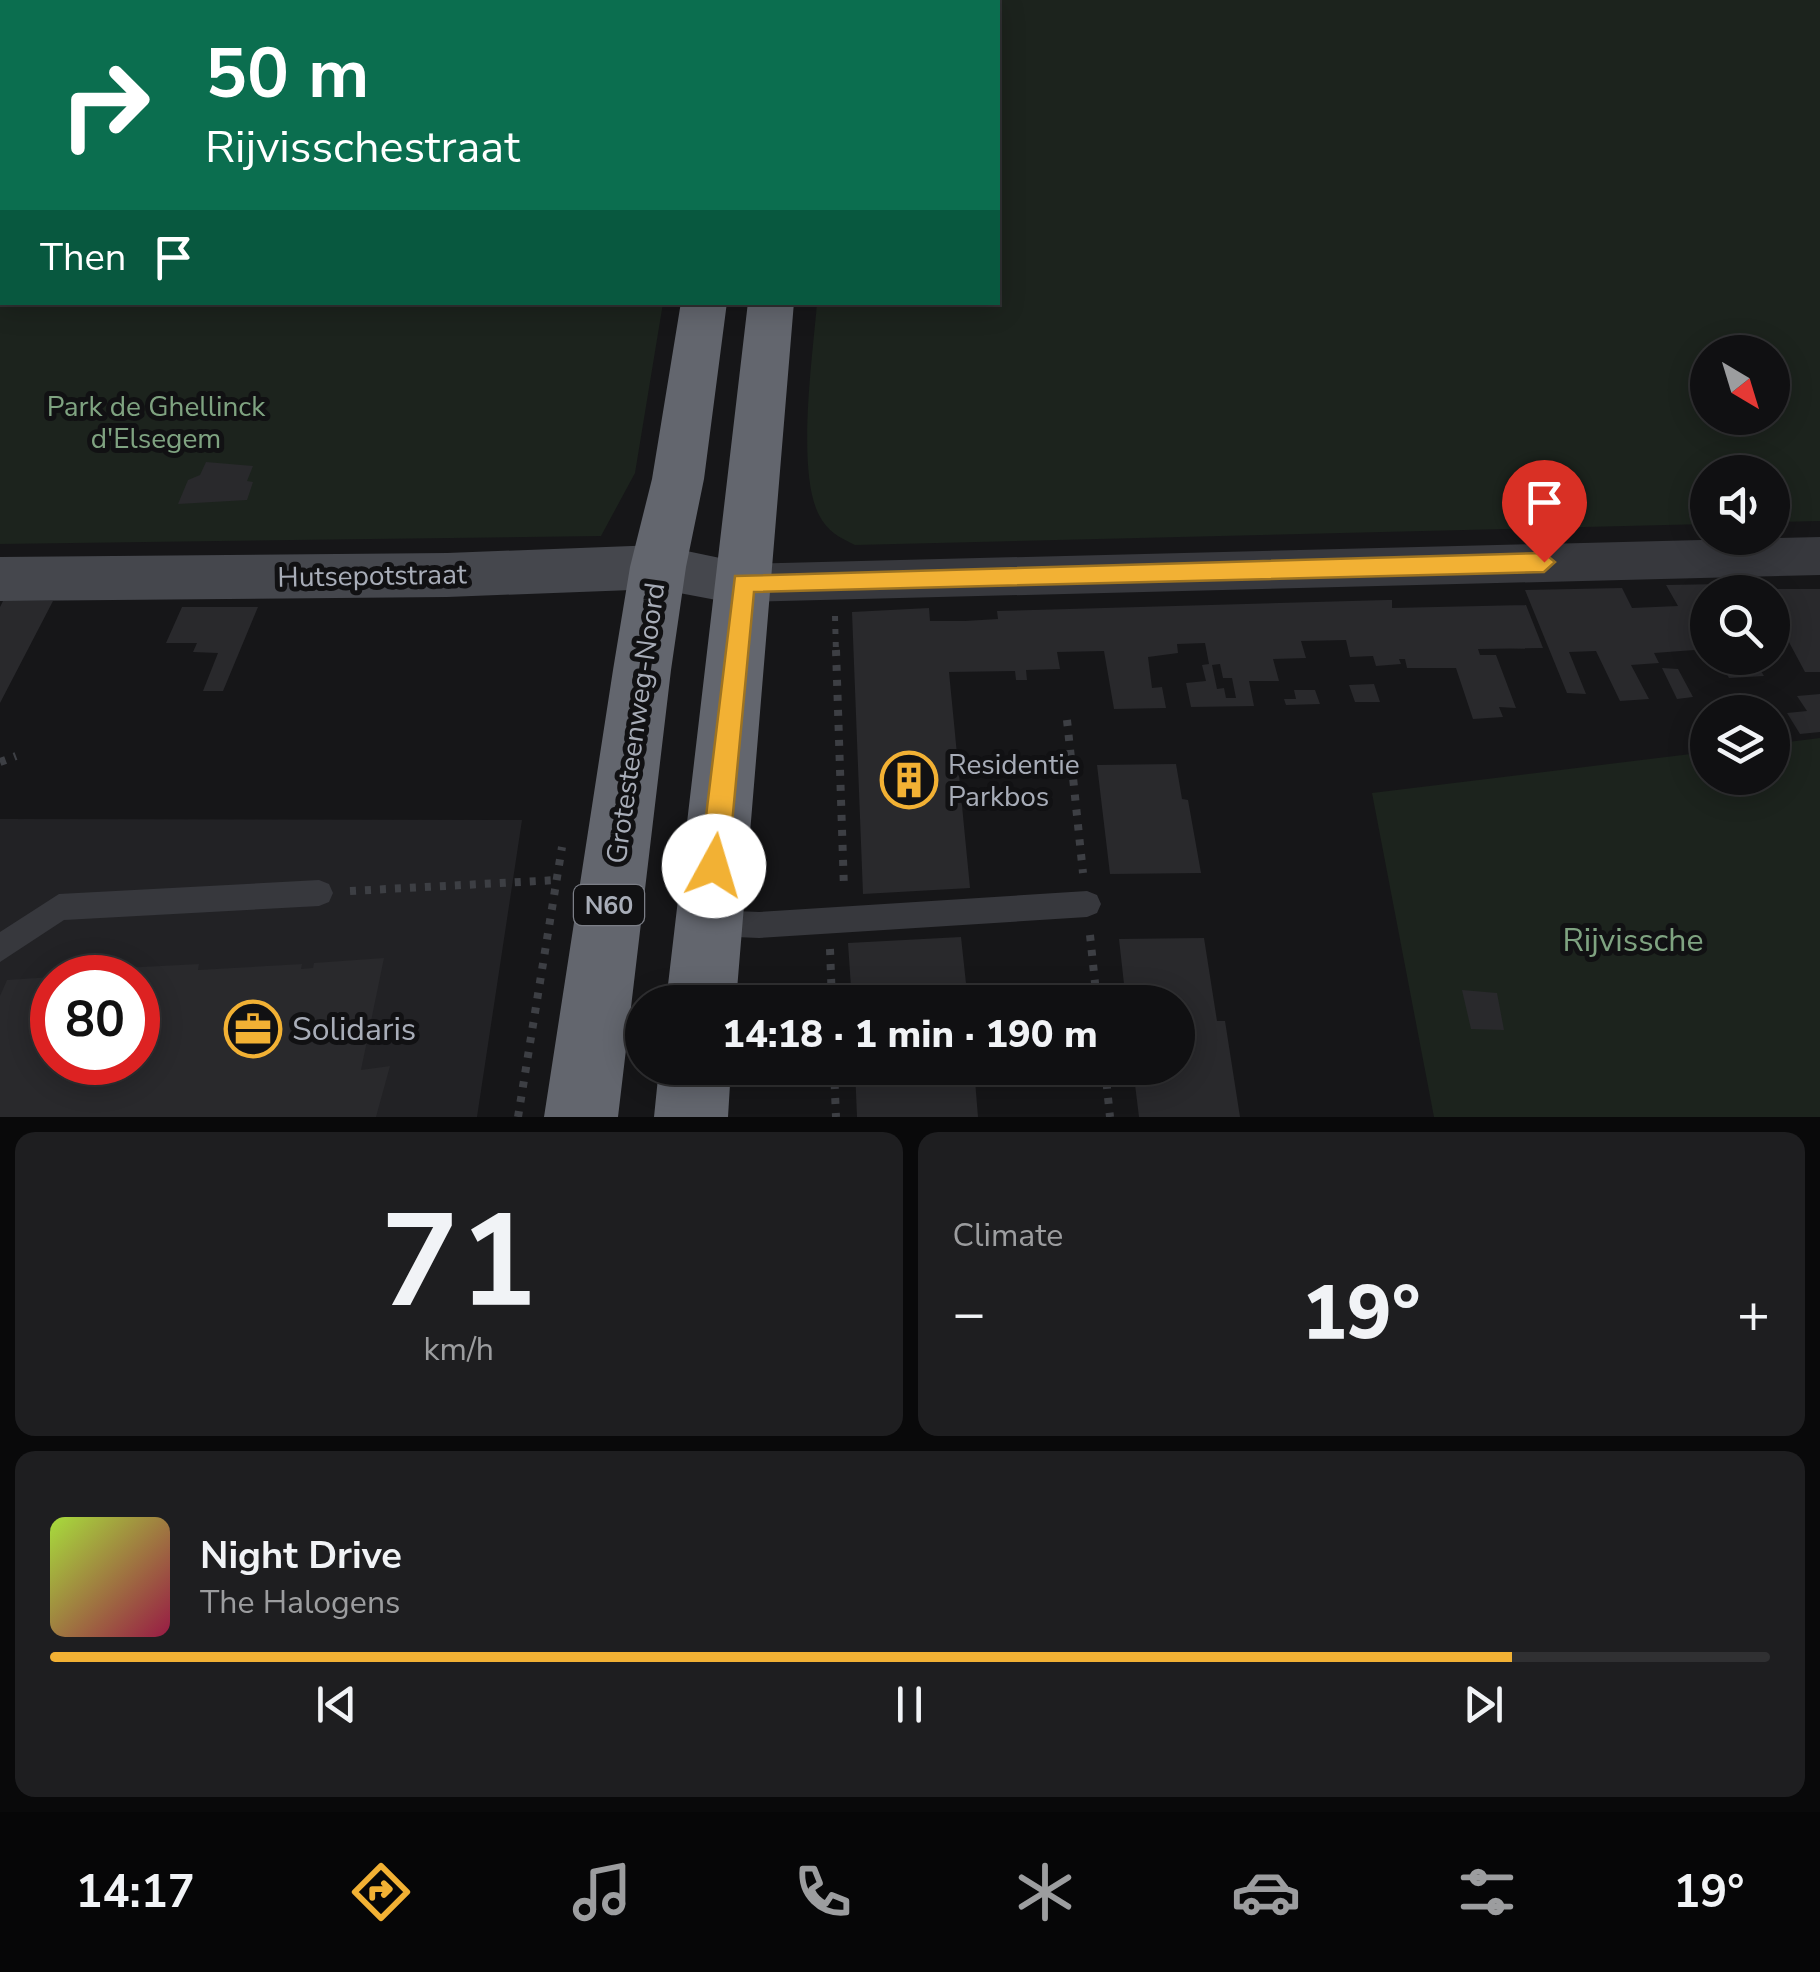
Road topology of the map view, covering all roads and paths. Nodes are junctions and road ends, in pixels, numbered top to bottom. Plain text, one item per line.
1 (704, 305) edge
2 (771, 305) edge
3 (1820, 556) edge
4 (658, 567) junction
5 (0, 579) edge
6 (834, 580) junction
7 (743, 583) junction
8 (1067, 720) dead end
9 (16, 756) dead end
10 (0, 762) edge
11 (613, 877) junction
12 (318, 892) joint
13 (1087, 904) junction
14 (837, 920) junction
15 (709, 923) junction
16 (0, 948) edge
17 (703, 985) edge
18 (833, 985) edge
19 (1096, 985) edge
20 (694, 1085) edge
21 (835, 1085) edge
22 (1106, 1085) edge
23 (581, 1117) edge
24 (691, 1117) edge
25 (836, 1117) edge
26 (1110, 1117) edge

1 - 4 highway, N60
2 - 7 highway
3 - 6 street
4 - 5 street, Hutsepotstraat
4 - 7 street, Hutsepotstraat
4 - 11 highway, Grotesteenweg-Noord / N60
6 - 7 street
6 - 14 path
7 - 15 highway
8 - 13 path
9 - 10 path
11 - 12 path
11 - 23 highway, Grotesteenweg-Noord / N60
12 - 16 lane
13 - 14 lane
13 - 19 path
14 - 15 lane
14 - 18 path
15 - 17 highway
20 - 24 highway
21 - 25 path
22 - 26 path

